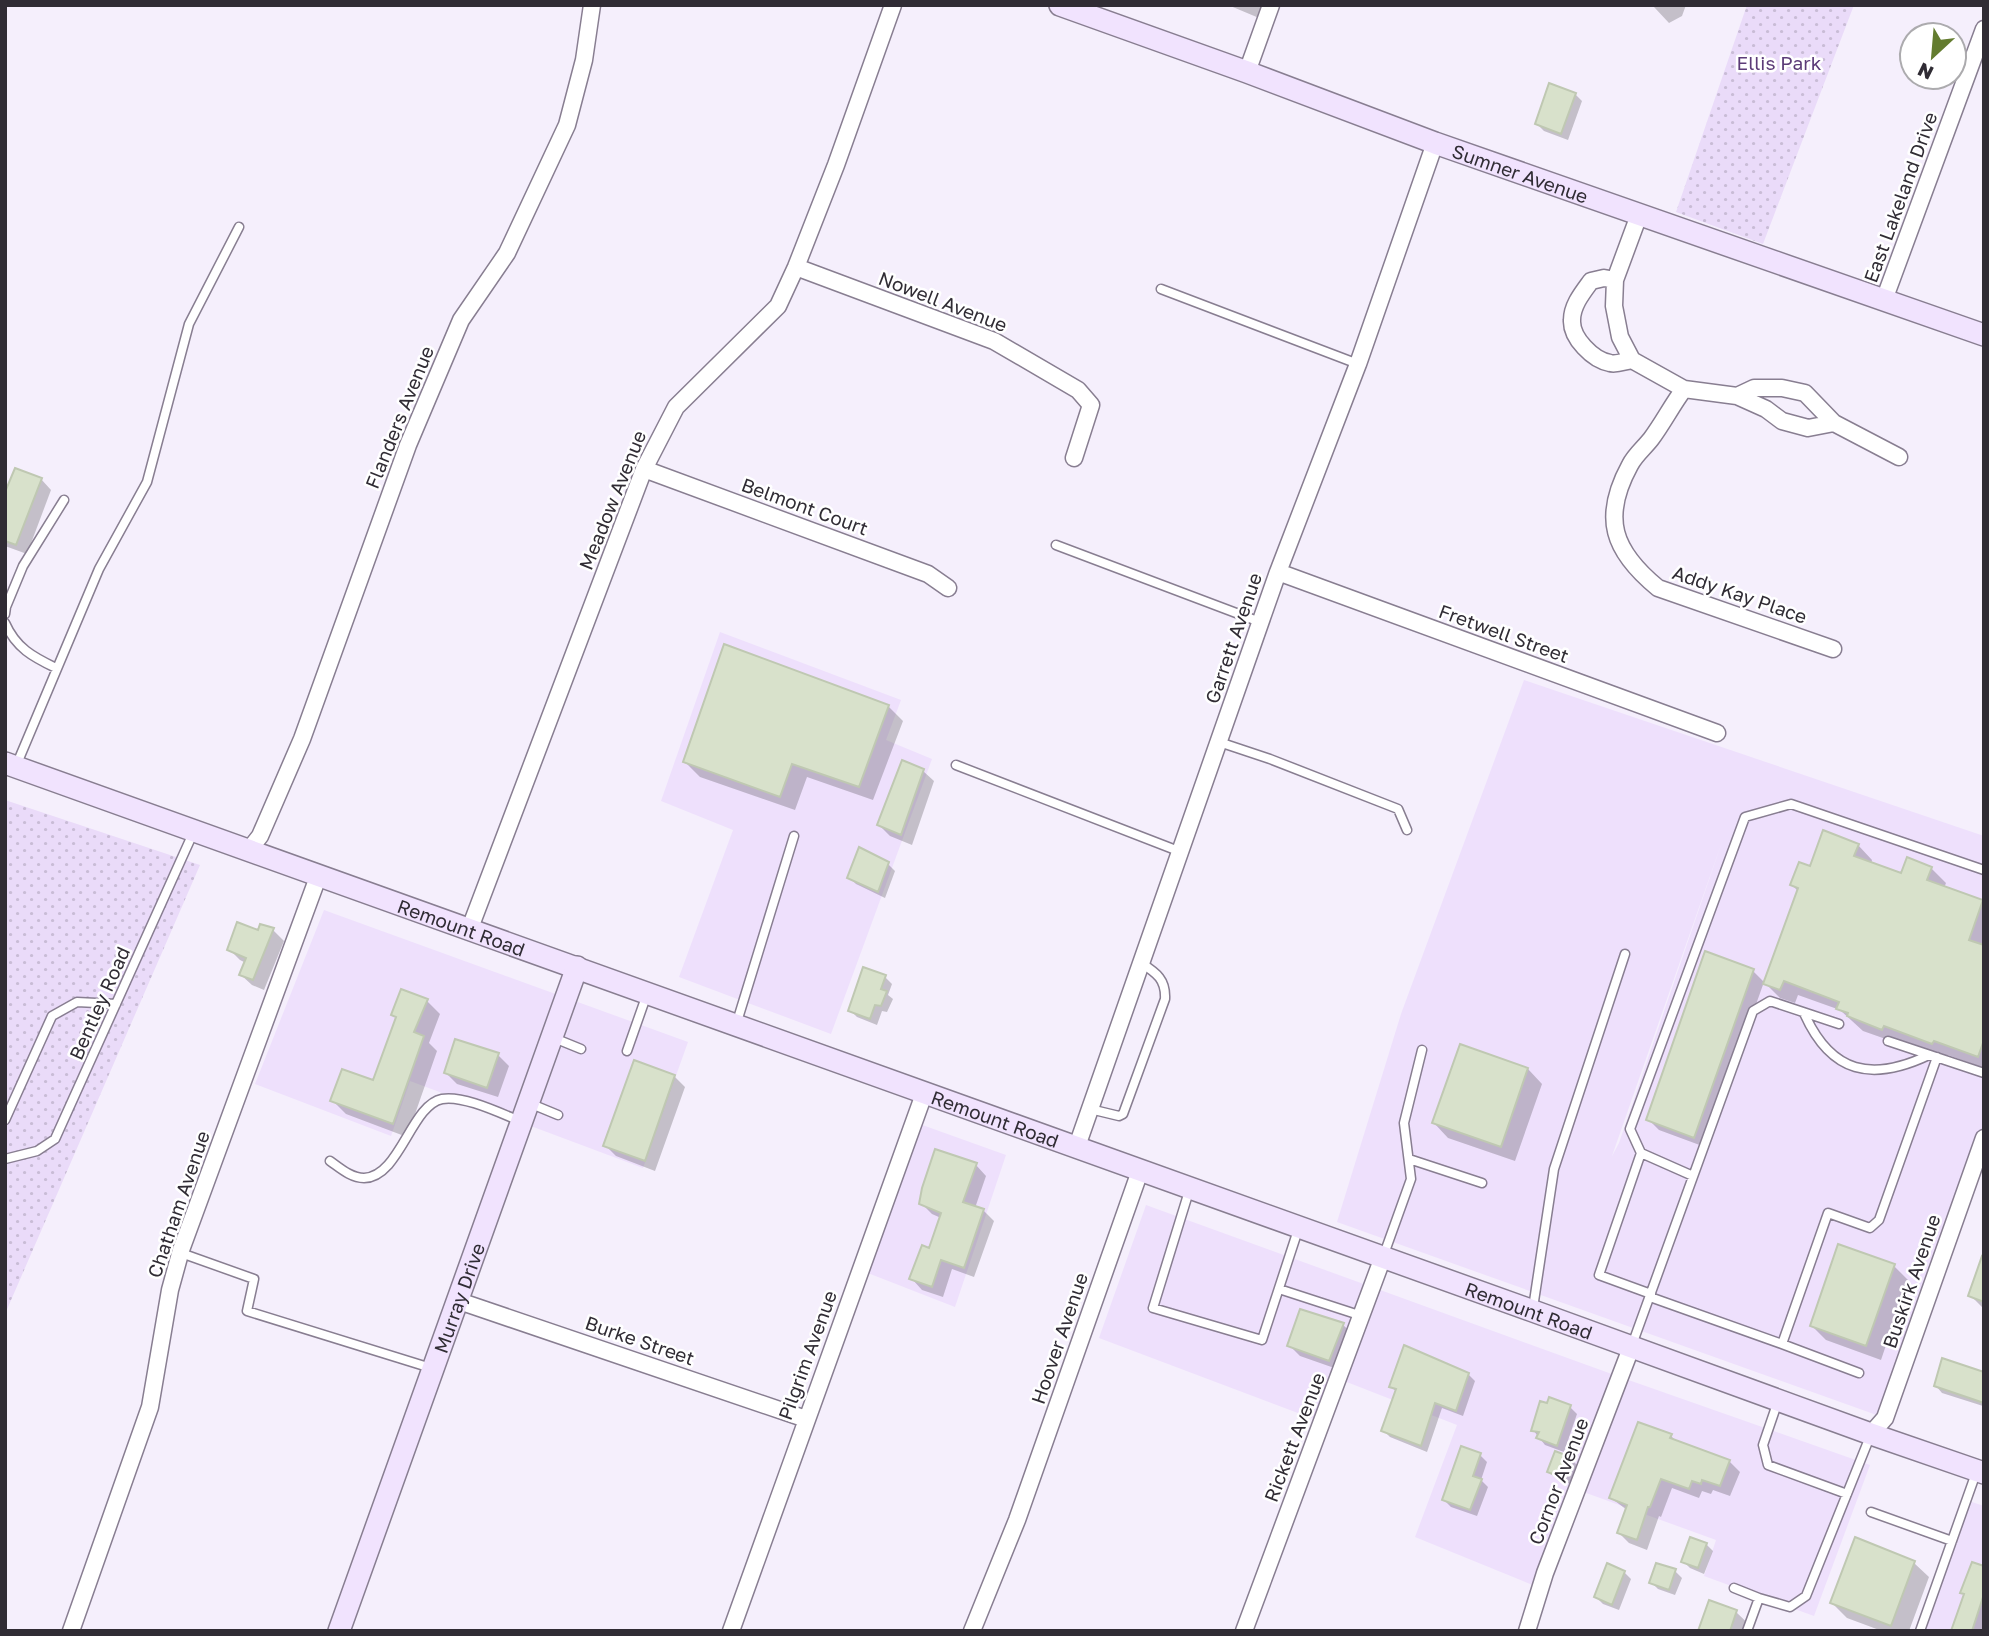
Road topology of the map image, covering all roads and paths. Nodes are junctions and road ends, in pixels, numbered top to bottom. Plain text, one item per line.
1 (592, 5) edge
2 (893, 5) edge
3 (1060, 5) edge
4 (1271, 5) edge
5 (1984, 29) edge
6 (1247, 72) junction
7 (1435, 143) junction
8 (1639, 215) junction
9 (239, 227) dead end
10 (796, 267) junction
11 (1615, 279) junction
12 (1161, 289) dead end
13 (1884, 300) junction
14 (1984, 335) edge
15 (1632, 360) junction
16 (1359, 364) junction
17 (1684, 388) junction
18 (1737, 396) junction
19 (1834, 424) junction
20 (1899, 457) dead end
21 (1074, 458) dead end
22 (644, 469) junction
23 (64, 500) dead end
24 (1056, 545) dead end
25 (1278, 572) junction
26 (948, 588) dead end
27 (5, 614) edge
28 (1260, 622) junction
29 (5, 623) edge
30 (1833, 649) dead end
31 (56, 668) junction
32 (1717, 733) dead end
33 (1219, 742) junction
34 (11, 765) edge
35 (956, 765) dead end
36 (195, 830) junction
37 (1407, 831) dead end
38 (793, 836) dead end
39 (249, 850) junction
40 (1181, 852) junction
41 (1984, 870) edge
42 (318, 877) junction
43 (470, 928) junction
44 (1625, 954) dead end
45 (1142, 963) junction
46 (577, 967) junction
47 (648, 993) junction
48 (116, 1004) junction
49 (1804, 1013) junction
50 (1839, 1024) dead end
51 (736, 1025) junction
52 (552, 1037) junction
53 (1888, 1041) dead end
54 (580, 1049) dead end
55 (1422, 1050) dead end
56 (627, 1051) dead end
57 (1933, 1056) junction
58 (1984, 1073) edge
59 (925, 1094) junction
60 (1090, 1109) junction
61 (526, 1113) junction
62 (558, 1115) dead end
63 (5, 1120) edge
64 (1984, 1138) edge
65 (1076, 1149) junction
66 (1641, 1153) junction
67 (5, 1159) edge
68 (1409, 1159) junction
69 (330, 1161) dead end
70 (1140, 1171) junction
71 (1693, 1176) junction
72 (1482, 1183) dead end
73 (1190, 1188) junction
74 (1299, 1227) junction
75 (181, 1253) junction
76 (1383, 1257) junction
77 (1279, 1289) junction
78 (1650, 1296) junction
79 (459, 1301) junction
80 (1532, 1311) junction
81 (1362, 1316) junction
82 (1782, 1344) junction
83 (1631, 1348) junction
84 (433, 1369) junction
85 (1859, 1373) dead end
86 (1778, 1401) junction
87 (806, 1419) junction
88 (1871, 1434) junction
89 (1980, 1471) edge
90 (1847, 1494) junction
91 (1871, 1512) dead end
92 (1952, 1541) junction
93 (1734, 1588) dead end
94 (1759, 1598) junction
95 (71, 1631) edge
96 (340, 1631) edge
97 (731, 1631) edge
98 (972, 1631) edge
99 (1244, 1631) edge
100 (1527, 1631) edge
101 (1747, 1631) edge
102 (1920, 1631) edge

1 - 39 street, Flanders Avenue
2 - 10 street, Meadow Avenue
3 - 6 main road, Sumner Avenue
4 - 6 street
5 - 13 street, East Lakeland Drive
6 - 7 main road, Sumner Avenue
7 - 8 main road, Sumner Avenue
7 - 16 street, Garrett Avenue
8 - 11 street
8 - 13 main road, Sumner Avenue
9 - 31 lane
10 - 21 street, Nowell Avenue
10 - 22 street, Meadow Avenue
11 - 15 street
11 - 15 street
12 - 16 lane
13 - 14 main road, Sumner Avenue
15 - 17 street
16 - 25 street, Garrett Avenue
17 - 18 street
17 - 30 street, Addy Kay Place
18 - 19 street
18 - 19 street
19 - 20 street
22 - 26 street, Belmont Court
22 - 43 street, Meadow Avenue
23 - 27 lane
24 - 28 lane
25 - 28 street, Garrett Avenue
25 - 32 street, Fretwell Street
28 - 33 street, Garrett Avenue
29 - 31 lane
31 - 34 lane
33 - 37 lane
33 - 40 street, Garrett Avenue
34 - 36 main road, Remount Road
35 - 40 lane
36 - 39 main road, Remount Road
36 - 48 lane, Bentley Road
38 - 51 lane
39 - 42 main road, Remount Road
40 - 45 street, Garrett Avenue
41 - 66 lane
42 - 43 main road, Remount Road
42 - 75 street, Chatham Avenue
43 - 46 main road, Remount Road
44 - 80 lane
45 - 60 street, Garrett Avenue
45 - 60 lane
46 - 47 main road, Remount Road
46 - 52 main road, Murray Drive
47 - 51 main road, Remount Road
47 - 56 lane
48 - 63 lane
48 - 67 lane, Bentley Road
49 - 50 lane
49 - 57 lane
49 - 71 lane
51 - 59 main road, Remount Road
52 - 54 lane
52 - 61 main road, Murray Drive
53 - 57 lane
55 - 68 lane
57 - 58 lane
57 - 82 lane
59 - 65 main road, Remount Road
59 - 87 street, Pilgrim Avenue
60 - 65 street, Garrett Avenue
61 - 62 lane
61 - 69 lane
61 - 79 main road, Murray Drive
64 - 88 street, Buskirk Avenue
65 - 70 main road, Remount Road
66 - 71 lane
66 - 78 lane
68 - 72 lane
68 - 76 lane
70 - 73 main road, Remount Road
70 - 98 street, Hoover Avenue
71 - 78 lane
73 - 74 main road, Remount Road
73 - 77 lane
74 - 76 main road, Remount Road
74 - 77 lane
75 - 84 lane
75 - 95 street, Chatham Avenue
76 - 80 main road, Remount Road
76 - 81 street, Rickett Avenue
77 - 81 lane
78 - 82 lane
78 - 83 lane
79 - 84 main road, Murray Drive
79 - 87 street, Burke Street
80 - 83 main road, Remount Road
81 - 99 street, Rickett Avenue
82 - 85 lane
83 - 86 main road, Remount Road
83 - 100 street, Cornor Avenue
84 - 96 main road, Murray Drive
86 - 88 main road, Remount Road
86 - 90 lane
87 - 97 street, Pilgrim Avenue
88 - 89 main road, Remount Road
88 - 90 lane
89 - 92 lane
90 - 94 lane
91 - 92 lane
92 - 102 lane
93 - 94 lane
94 - 101 lane

